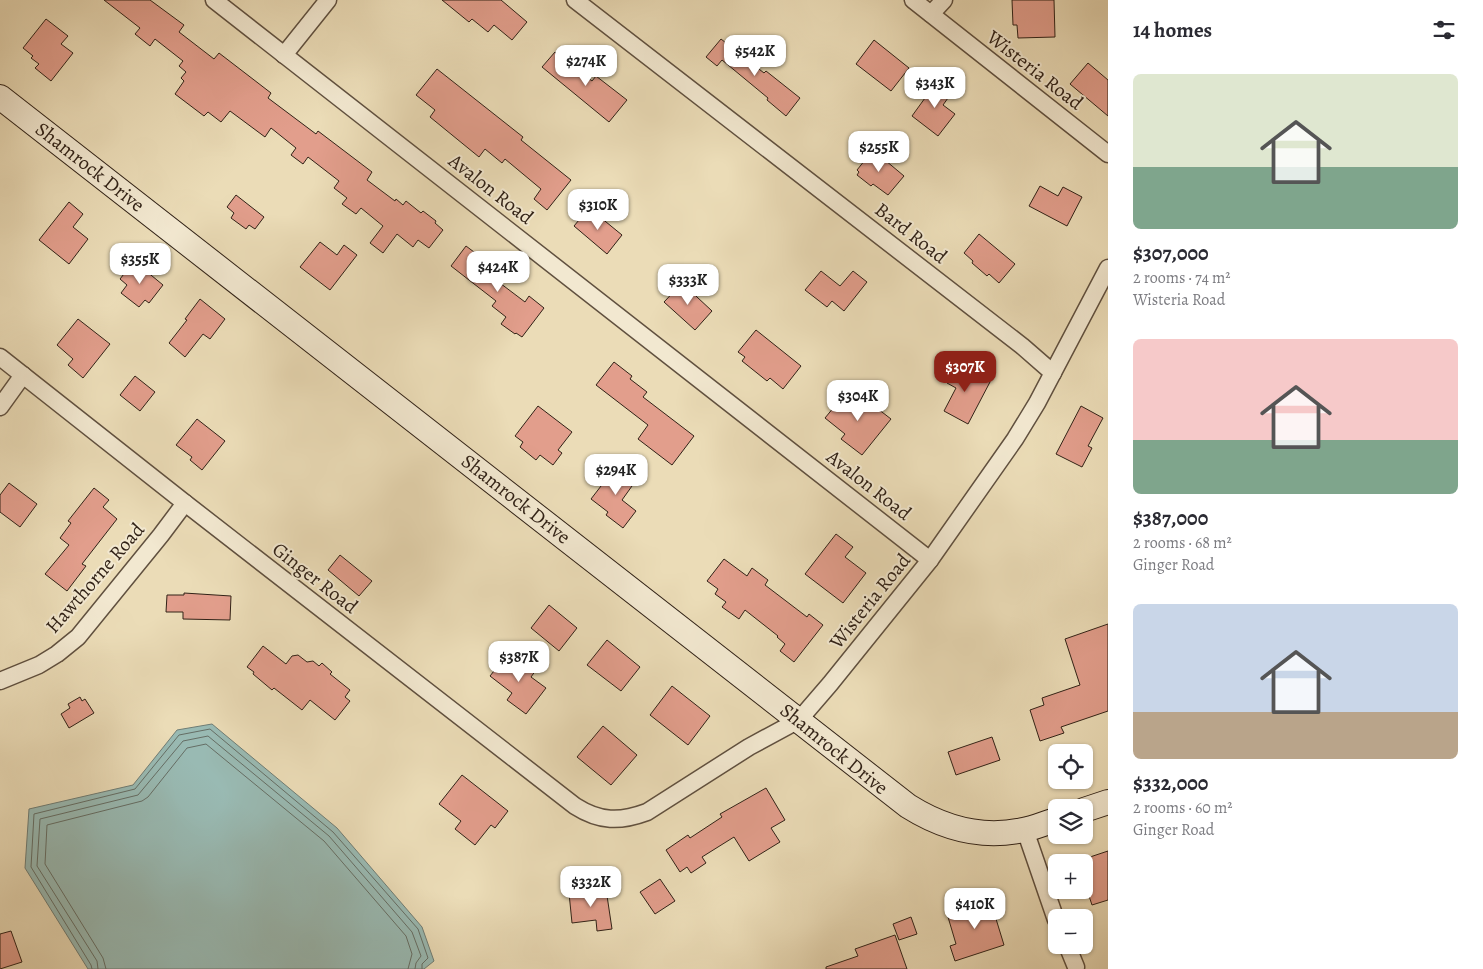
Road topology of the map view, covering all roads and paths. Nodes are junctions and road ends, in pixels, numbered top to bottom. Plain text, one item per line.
1 (214, 0) edge
2 (328, 0) edge
3 (575, 0) edge
4 (913, 0) edge
5 (944, 0) edge
6 (931, 14) junction
7 (284, 55) junction
8 (0, 97) edge
9 (1108, 154) edge
10 (1108, 268) edge
11 (0, 357) edge
12 (1054, 373) junction
13 (23, 375) junction
14 (0, 407) edge
15 (185, 503) junction
16 (930, 560) junction
17 (0, 681) edge
18 (799, 720) junction
19 (1108, 802) edge
20 (1093, 807) edge
21 (611, 819) joint
22 (1048, 823) edge
23 (1026, 830) junction
24 (1052, 909) edge
25 (1070, 954) edge
26 (1075, 968) edge

1 - 7 street, Avalon Road
2 - 7 street
3 - 12 street, Bard Road
4 - 6 street, Wisteria Road
5 - 6 street
6 - 9 street, Wisteria Road
7 - 16 street, Avalon Road
8 - 18 street, Shamrock Drive
10 - 12 street, Wisteria Road
11 - 13 street, Ginger Road
12 - 16 street, Wisteria Road
13 - 14 street
13 - 15 street, Ginger Road
15 - 17 street, Hawthorne Road
15 - 21 street, Ginger Road
16 - 18 street, Wisteria Road
18 - 21 street, Wisteria Road
18 - 23 street, Shamrock Drive
19 - 20 street
22 - 23 street, Shamrock Drive
23 - 24 street
25 - 26 street

